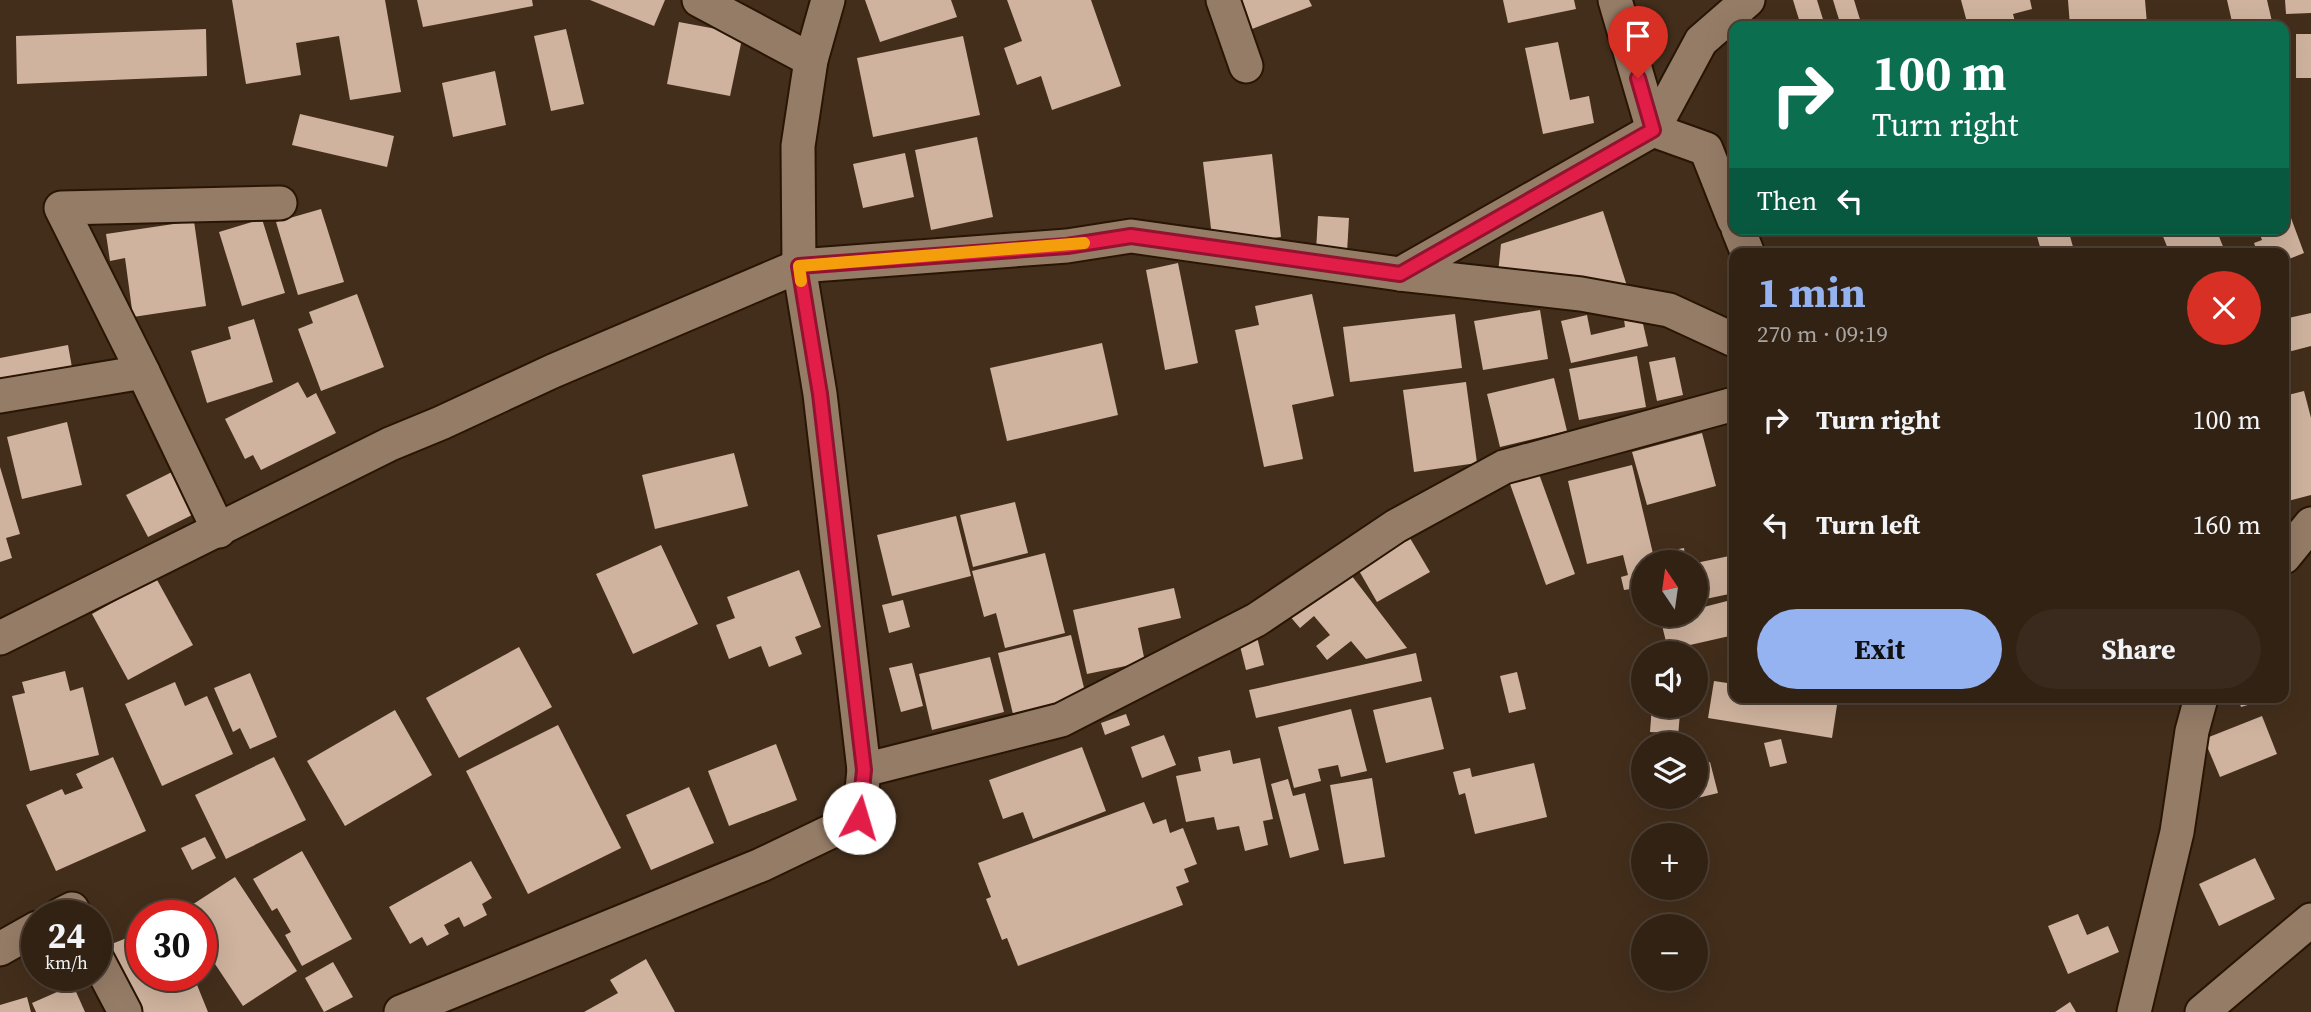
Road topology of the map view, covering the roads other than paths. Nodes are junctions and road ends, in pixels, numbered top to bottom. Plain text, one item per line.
1 (699, 0) edge
2 (828, 0) edge
3 (1223, 0) edge
4 (1615, 0) edge
5 (1748, 0) edge
6 (811, 60) junction
7 (1246, 66) dead end
8 (1653, 130) junction
9 (280, 203) dead end
10 (1729, 207) edge
11 (799, 266) junction
12 (1400, 274) junction
13 (1729, 338) edge
14 (143, 372) junction
15 (0, 396) edge
16 (1729, 405) edge
17 (219, 531) junction
18 (0, 638) edge
19 (2200, 703) edge
20 (864, 770) junction
21 (2311, 920) edge
22 (21, 937) edge
23 (0, 948) edge
24 (112, 987) edge
25 (125, 1012) edge
26 (401, 1012) edge
27 (2134, 1012) edge
28 (2202, 1012) edge

1 - 6 street
2 - 6 street
3 - 7 street
4 - 8 street
5 - 8 street
6 - 11 street
8 - 10 street
8 - 12 street
9 - 14 street
11 - 12 street
11 - 17 street
11 - 20 street
12 - 13 street
14 - 15 street
14 - 17 street
16 - 20 street
17 - 18 street
19 - 27 street
20 - 26 street
21 - 28 street
22 - 23 street
24 - 25 street

